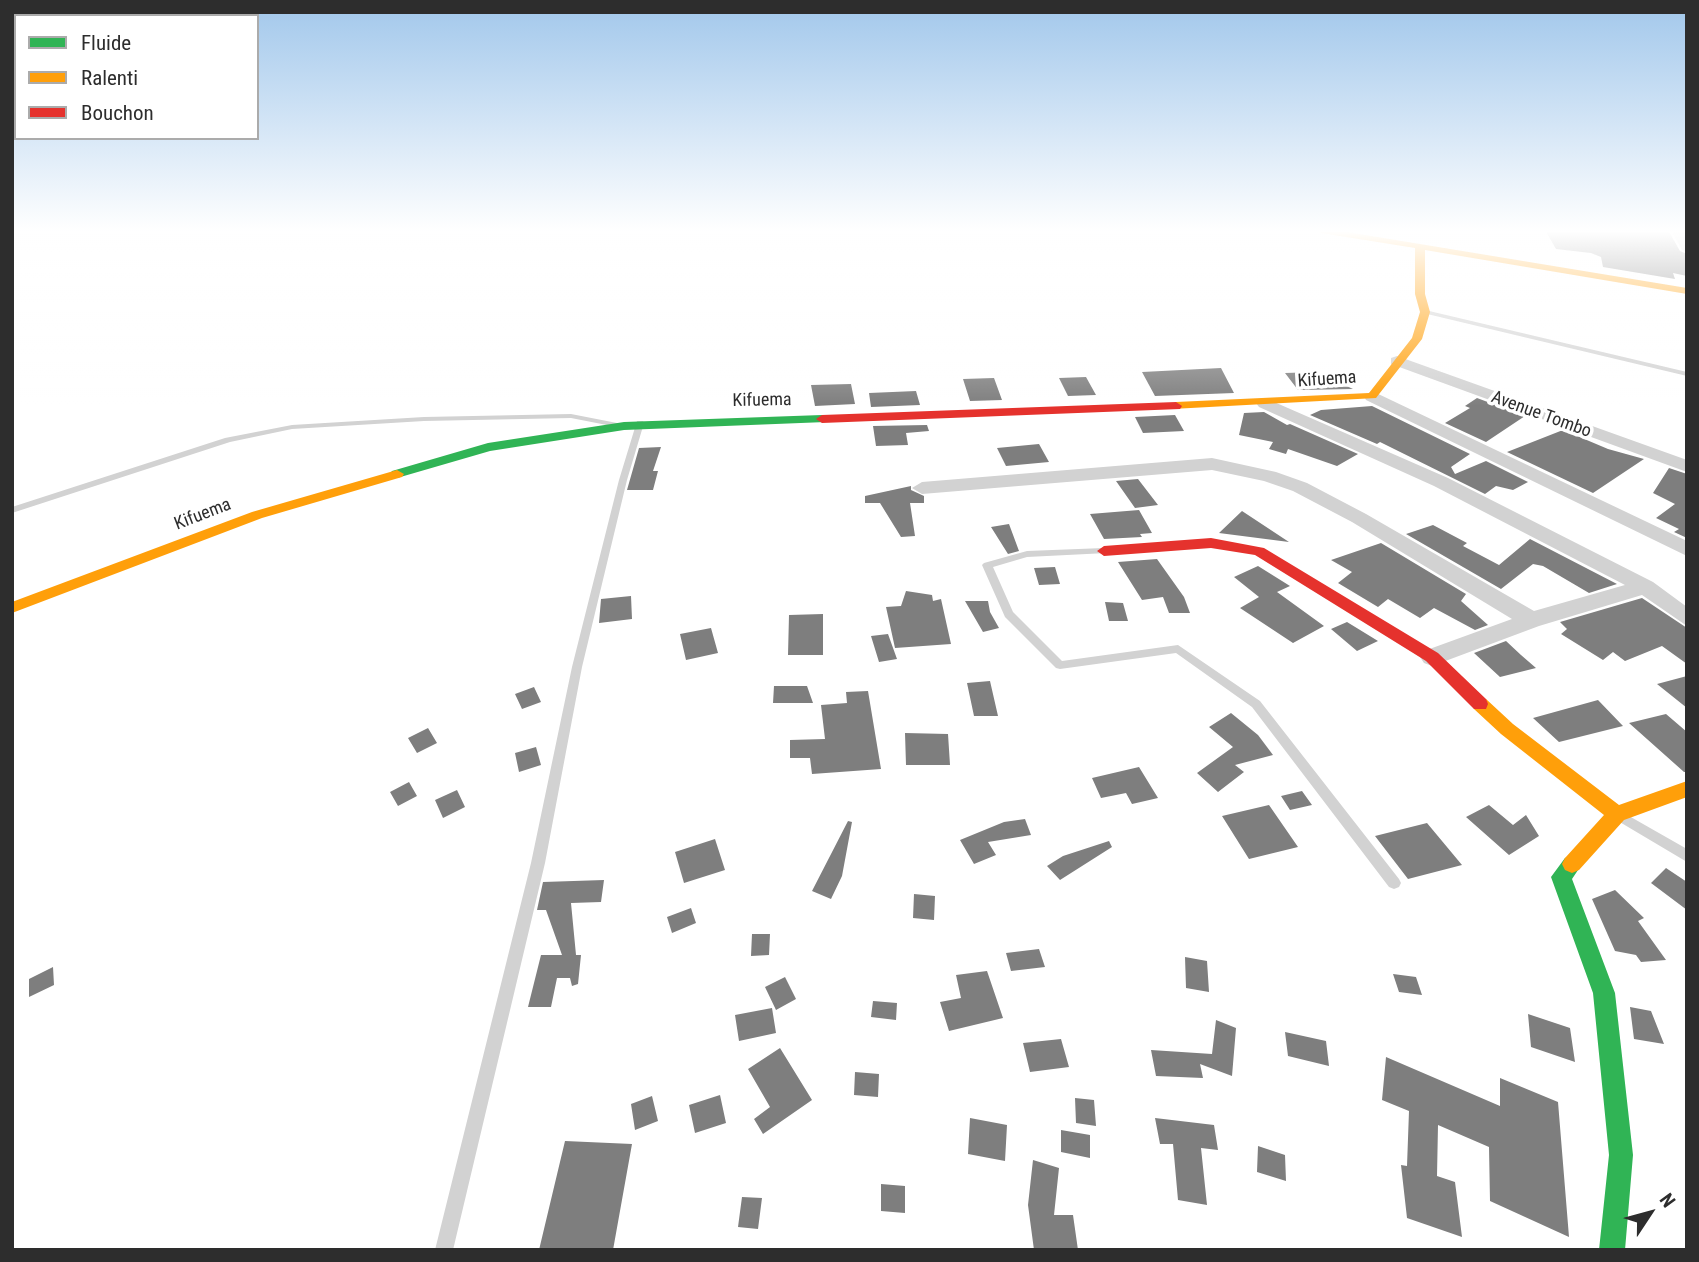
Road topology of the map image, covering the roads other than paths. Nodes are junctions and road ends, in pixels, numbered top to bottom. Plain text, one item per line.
1 (1420, 289) edge
2 (1425, 312) junction
3 (1397, 361) junction
4 (1687, 374) edge
5 (1372, 396) junction
6 (1265, 403) junction
7 (640, 423) junction
8 (624, 426) junction
9 (1687, 466) edge
10 (922, 488) dead end
11 (12, 510) edge
12 (1687, 550) edge
13 (1104, 551) joint
14 (1645, 587) junction
15 (12, 608) edge
16 (1687, 618) edge
17 (1531, 620) junction
18 (1432, 657) junction
19 (1687, 789) edge
20 (1617, 814) junction
21 (1687, 856) edge
22 (1394, 883) dead end
23 (444, 1250) edge
24 (1612, 1250) edge

1 - 2 main road, Kifuema
2 - 3 main road, Kifuema
2 - 4 lane
3 - 5 main road, Kifuema
3 - 9 street, Avenue Tombo
5 - 6 main road, Kifuema
5 - 12 street
6 - 7 main road, Kifuema
6 - 14 street
7 - 8 main road, Kifuema
7 - 23 lane
8 - 11 lane
8 - 15 main road, Kifuema
10 - 17 street
13 - 18 main road
13 - 22 lane
14 - 16 street
14 - 17 street
17 - 18 street
18 - 20 main road
19 - 20 main road
20 - 21 lane
20 - 24 main road

